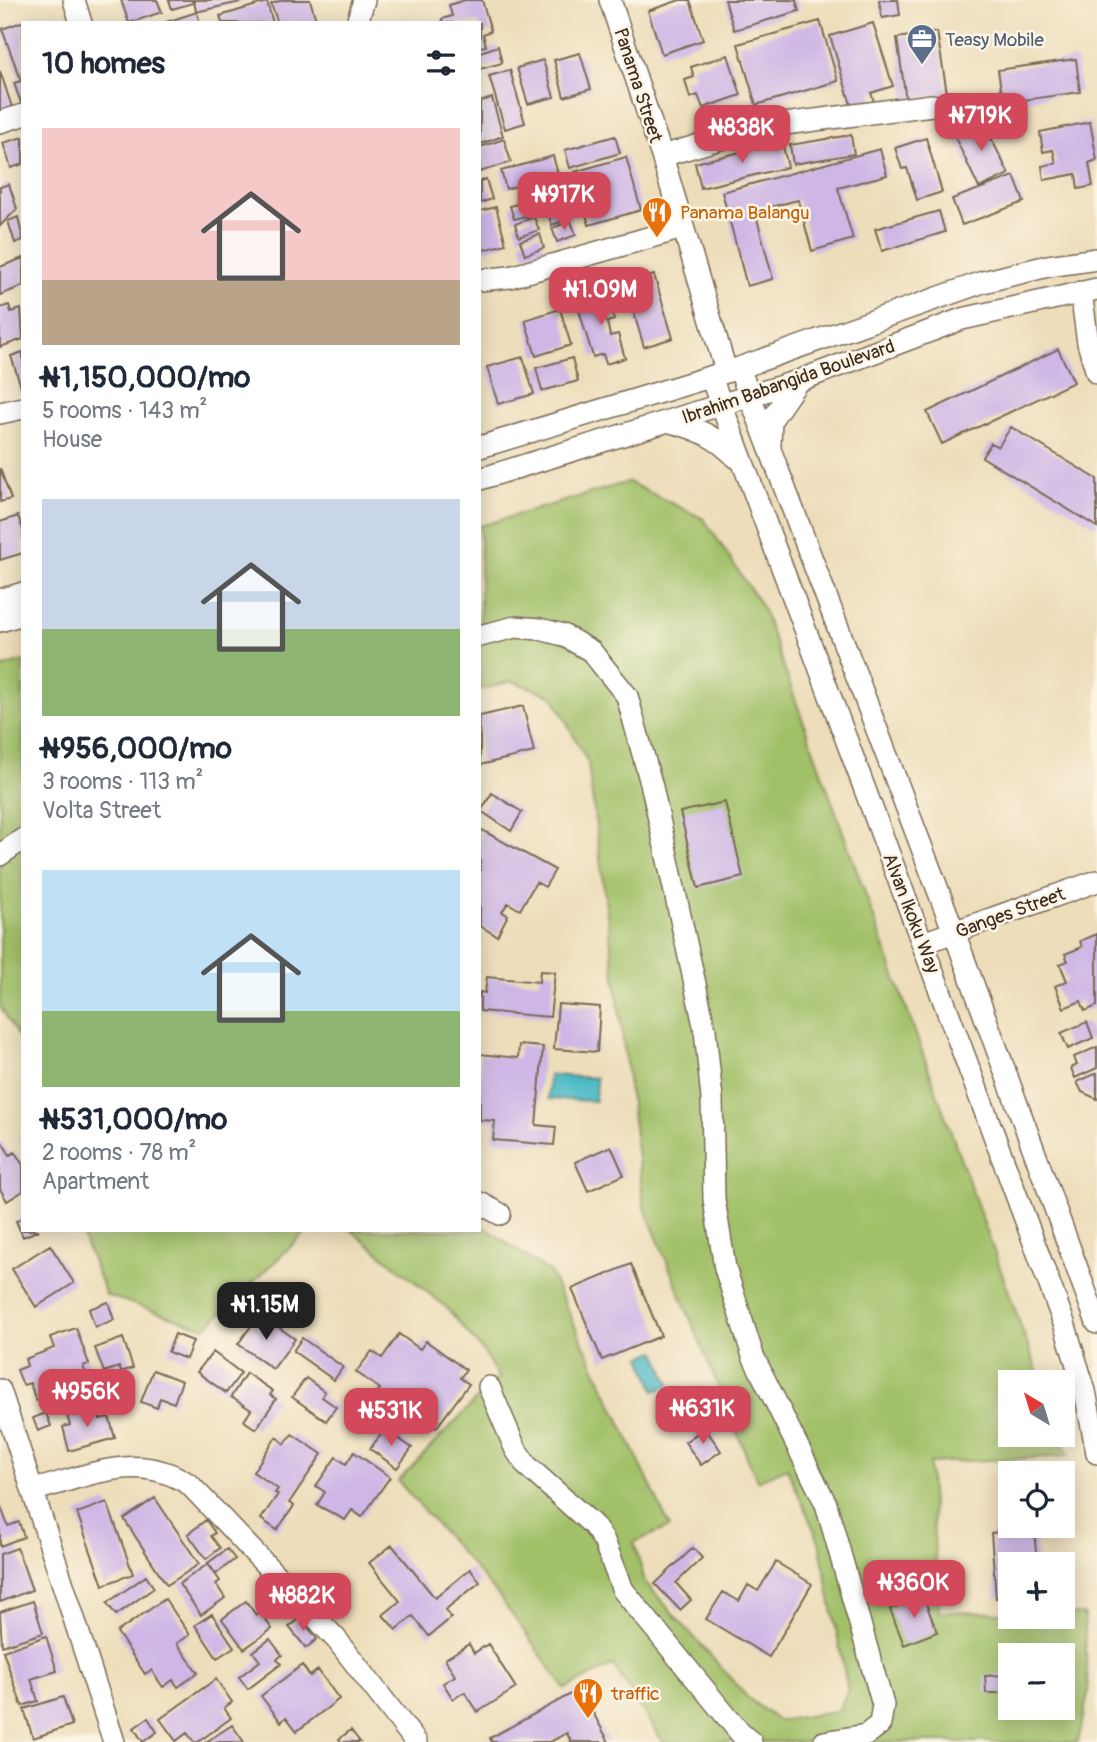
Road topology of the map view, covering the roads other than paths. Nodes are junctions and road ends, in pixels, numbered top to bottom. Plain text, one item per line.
1 (74, 0) edge
2 (364, 0) edge
3 (610, 0) edge
4 (80, 21) edge
5 (358, 21) edge
6 (932, 105) dead end
7 (21, 116) edge
8 (0, 122) edge
9 (662, 156) junction
10 (682, 228) junction
11 (1097, 259) edge
12 (481, 280) edge
13 (1089, 290) edge
14 (725, 372) junction
15 (1097, 373) edge
16 (798, 381) junction
17 (750, 396) junction
18 (721, 406) junction
19 (21, 408) edge
20 (0, 413) edge
21 (668, 422) junction
22 (481, 447) edge
23 (770, 451) junction
24 (743, 463) junction
25 (481, 479) edge
26 (21, 594) edge
27 (0, 600) edge
28 (21, 615) edge
29 (0, 621) edge
30 (481, 636) edge
31 (21, 840) edge
32 (0, 855) edge
33 (1097, 881) edge
34 (954, 932) junction
35 (923, 943) junction
36 (481, 1204) edge
37 (500, 1213) dead end
38 (1097, 1323) edge
39 (489, 1387) dead end
40 (0, 1391) edge
41 (1097, 1453) edge
42 (34, 1490) junction
43 (114, 1742) edge
44 (416, 1742) edge
45 (751, 1742) edge
46 (824, 1742) edge

1 - 4 street
2 - 5 street
3 - 9 street, Panama Street
6 - 9 street
7 - 8 street
9 - 10 street, Panama Street
10 - 12 street
10 - 14 street, Panama Street
11 - 14 street, Ibrahim Babangida Boulevard
13 - 15 street
13 - 16 street, Ibrahim Babangida Boulevard
14 - 17 street, Alvan Ikoku Way
14 - 18 street, Alvan Ikoku Way
14 - 22 street, Ibrahim Babangida Boulevard
16 - 17 street, Ibrahim Babangida Boulevard
16 - 23 street
17 - 18 street, Ibrahim Babangida Boulevard
17 - 23 street, Alvan Ikoku Way
18 - 21 street, Ibrahim Babangida Boulevard
18 - 24 street, Alvan Ikoku Way
19 - 20 street
21 - 24 street
21 - 25 street, Ibrahim Babangida Boulevard
23 - 34 street, Alvan Ikoku Way
24 - 35 street, Alvan Ikoku Way
26 - 27 street
28 - 29 street
30 - 46 street
31 - 32 street
33 - 34 street, Ganges Street
34 - 35 street, Ganges Street
34 - 38 street, Alvan Ikoku Way
35 - 41 street, Alvan Ikoku Way
36 - 37 street
39 - 45 street
40 - 42 street
42 - 43 street
42 - 44 street

